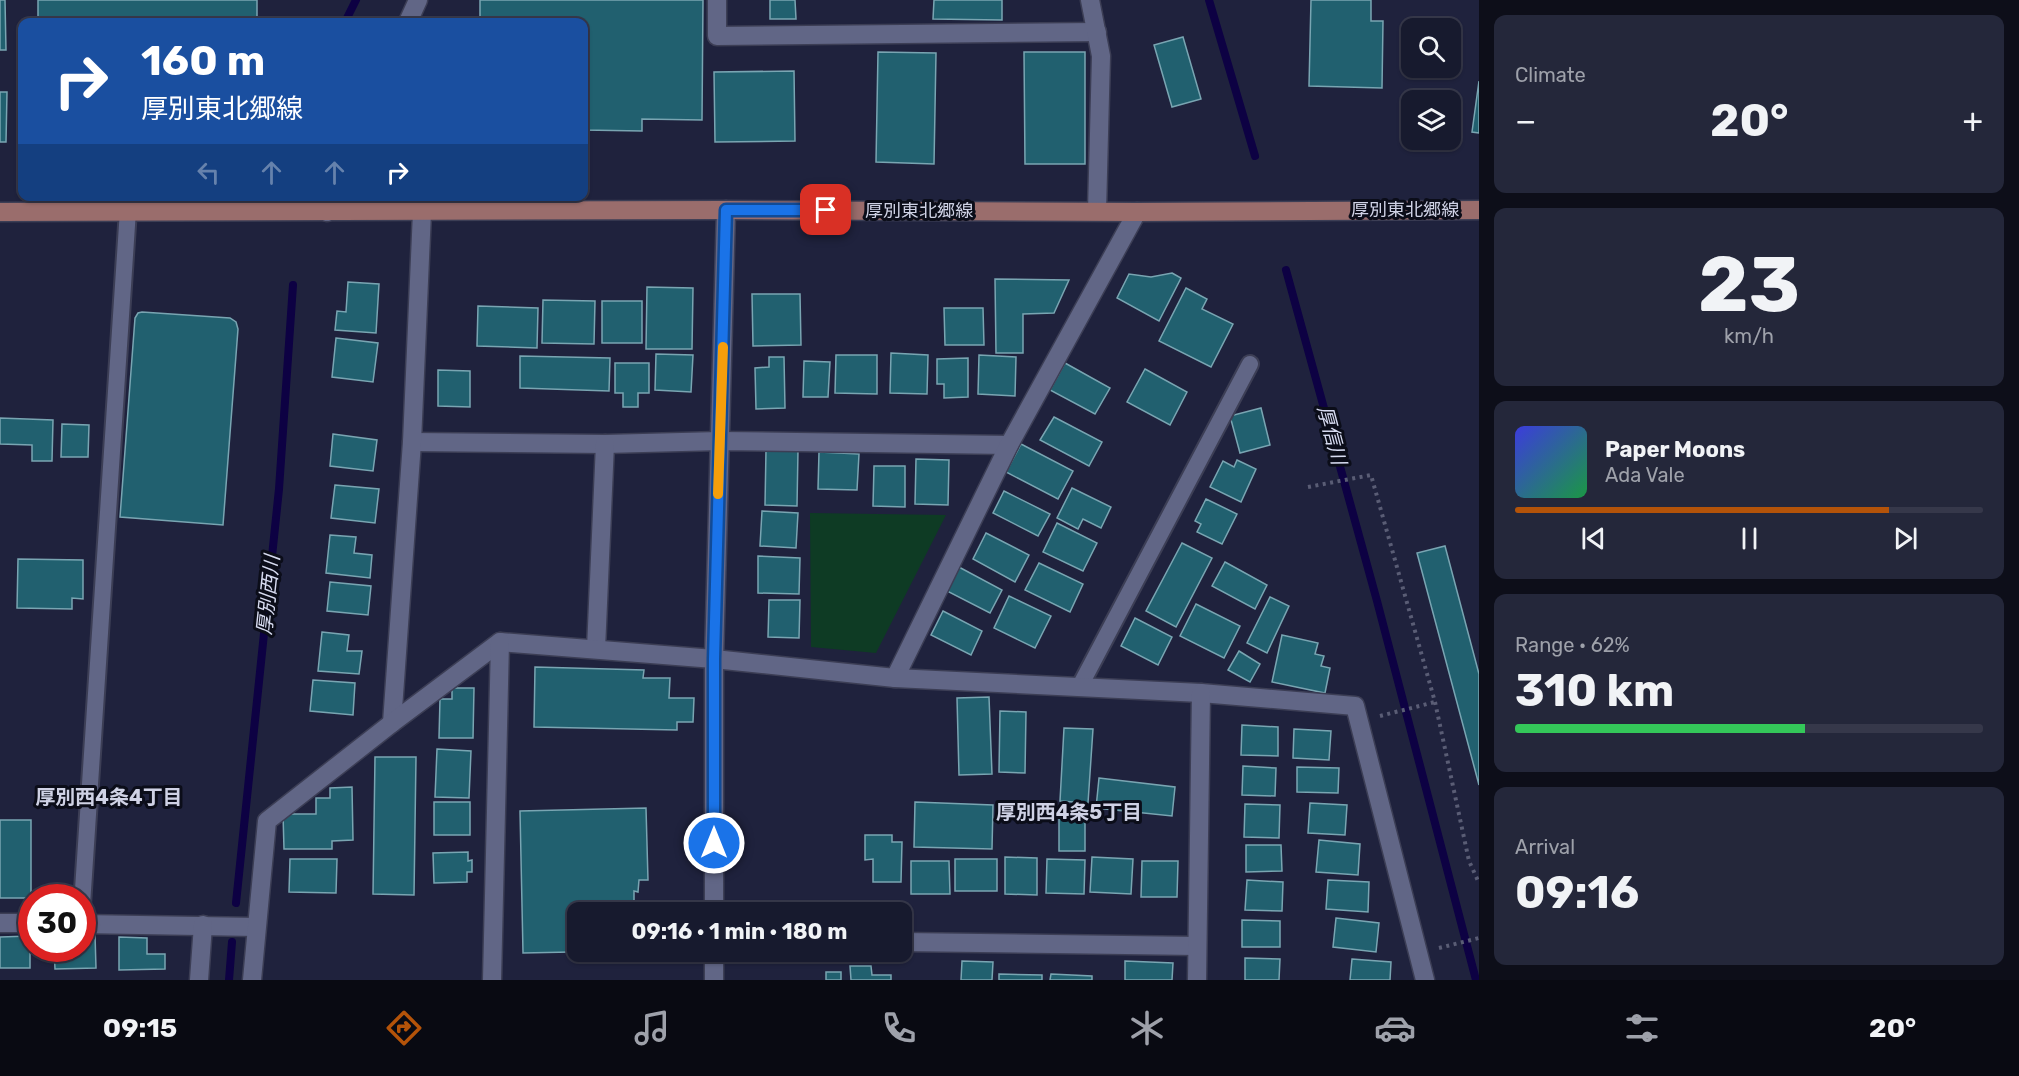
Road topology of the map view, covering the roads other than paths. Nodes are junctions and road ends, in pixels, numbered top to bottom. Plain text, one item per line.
1 (418, 0) edge
2 (717, 0) edge
3 (1090, 0) edge
4 (410, 18) edge
5 (1097, 32) junction
6 (330, 204) edge
7 (128, 210) junction
8 (726, 210) junction
9 (1479, 210) edge
10 (1097, 211) junction
11 (0, 212) edge
12 (422, 212) junction
13 (1137, 212) junction
14 (1250, 364) dead end
15 (720, 441) junction
16 (412, 442) junction
17 (605, 444) junction
18 (1009, 445) junction
19 (500, 642) junction
20 (596, 649) junction
21 (714, 659) junction
22 (895, 678) junction
23 (1080, 686) junction
24 (1201, 693) junction
25 (392, 723) junction
26 (83, 884) edge
27 (714, 902) edge
28 (0, 923) edge
29 (18, 923) edge
30 (96, 924) edge
31 (203, 925) junction
32 (256, 927) junction
33 (912, 942) edge
34 (1197, 945) junction
35 (714, 962) edge
36 (199, 980) edge
37 (252, 980) edge
38 (492, 980) edge
39 (714, 980) edge
40 (1197, 980) edge
41 (1425, 980) edge

1 - 4 street
2 - 5 street
3 - 5 street
5 - 10 street
6 - 7 main road, 厚別東北郷線
6 - 12 main road, 厚別東北郷線
7 - 11 main road, 厚別東北郷線
7 - 26 lane
8 - 10 main road, 厚別東北郷線
8 - 12 main road, 厚別東北郷線
8 - 15 street
9 - 13 main road, 厚別東北郷線
10 - 13 main road, 厚別東北郷線
12 - 16 street
13 - 18 street
14 - 23 lane
15 - 17 street
15 - 18 street
15 - 21 street
16 - 17 street
16 - 25 street
17 - 20 street
18 - 22 street
19 - 20 street
19 - 25 street
19 - 38 street
20 - 21 street
21 - 22 street
21 - 27 street
22 - 23 street
23 - 24 street
24 - 34 street
24 - 41 street
25 - 32 street
28 - 29 street
30 - 31 street
31 - 32 street
31 - 36 street
32 - 37 street
33 - 34 street
34 - 40 street
35 - 39 street

